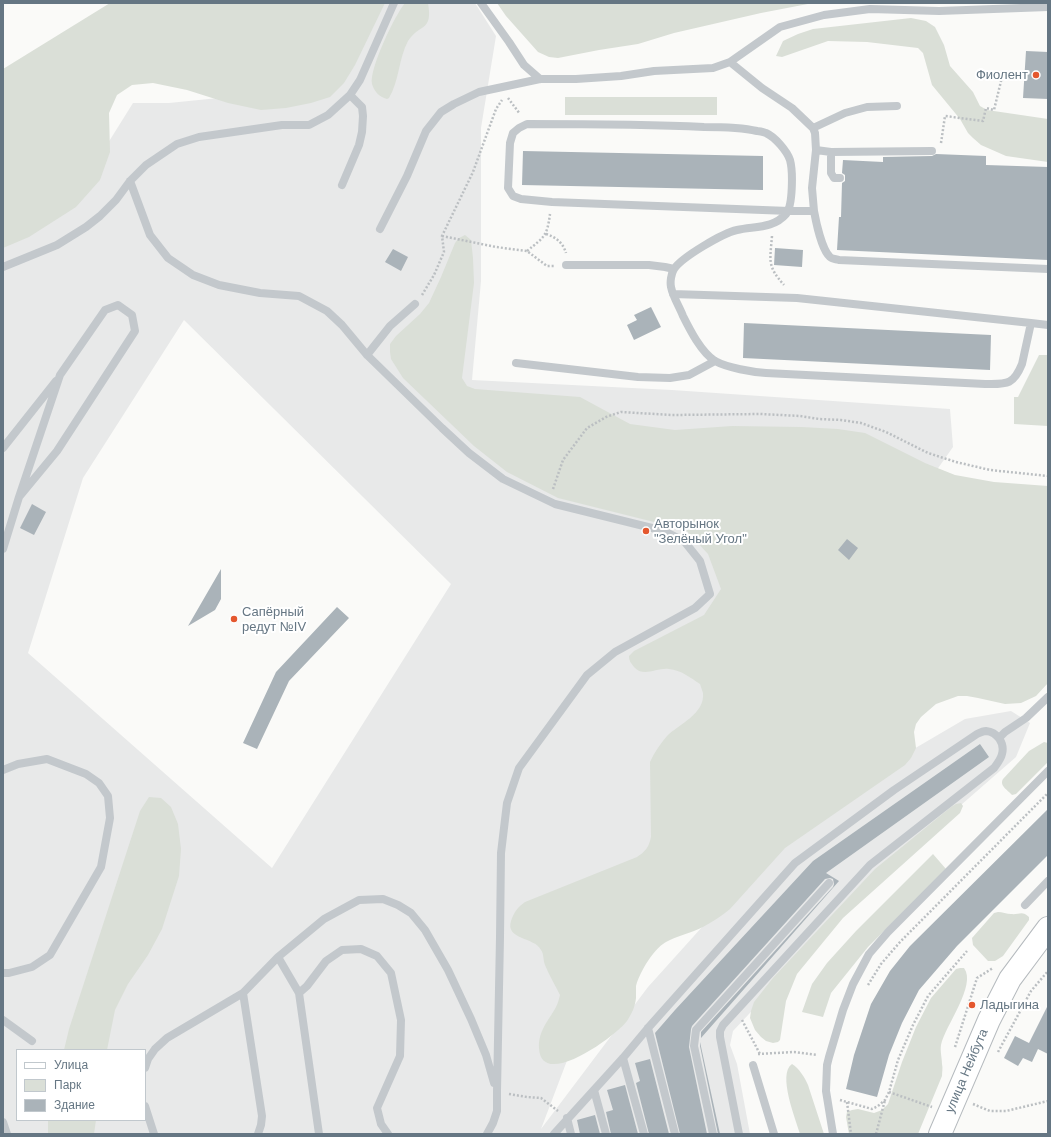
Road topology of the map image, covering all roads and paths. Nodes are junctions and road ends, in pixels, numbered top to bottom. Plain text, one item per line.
1 (394, 3) edge
2 (481, 3) edge
3 (1048, 7) edge
4 (730, 62) junction
5 (1003, 73) dead end
6 (540, 79) junction
7 (350, 95) junction
8 (897, 106) dead end
9 (527, 124) junction
10 (813, 128) junction
11 (943, 134) dead end
12 (816, 150) junction
13 (932, 151) dead end
14 (831, 152) junction
15 (840, 178) dead end
16 (130, 181) junction
17 (342, 185) dead end
18 (552, 202) junction
19 (789, 211) junction
20 (814, 211) junction
21 (772, 224) junction
22 (380, 229) dead end
23 (546, 234) junction
24 (442, 236) junction
25 (527, 251) junction
26 (566, 265) junction
27 (3, 266) edge
28 (674, 269) junction
29 (1048, 269) edge
30 (673, 294) junction
31 (797, 298) junction
32 (415, 304) joint
33 (1031, 323) junction
34 (1048, 325) edge
35 (367, 355) junction
36 (715, 361) junction
37 (516, 363) dead end
38 (60, 375) junction
39 (3, 448) edge
40 (1048, 476) edge
41 (19, 497) junction
42 (549, 501) junction
43 (3, 549) edge
44 (1048, 697) edge
45 (1000, 738) junction
46 (3, 770) edge
47 (1048, 771) edge
48 (1048, 793) edge
49 (1048, 881) edge
50 (829, 883) dead end
51 (1025, 904) dead end
52 (1048, 928) edge
53 (967, 951) dead end
54 (278, 957) junction
55 (1048, 971) edge
56 (3, 973) edge
57 (865, 991) dead end
58 (243, 993) junction
59 (299, 993) junction
60 (737, 1010) junction
61 (3, 1020) edge
62 (648, 1028) junction
63 (32, 1041) dead end
64 (755, 1054) dead end
65 (760, 1054) junction
66 (997, 1054) dead end
67 (829, 1057) junction
68 (623, 1058) junction
69 (146, 1065) edge
70 (753, 1065) dead end
71 (594, 1090) junction
72 (497, 1091) junction
73 (889, 1092) junction
74 (838, 1094) dead end
75 (838, 1100) junction
76 (885, 1100) junction
77 (1048, 1101) edge
78 (847, 1102) junction
79 (970, 1103) dead end
80 (839, 1107) dead end
81 (934, 1108) dead end
82 (146, 1109) edge
83 (567, 1118) junction
84 (3, 1122) edge
85 (7, 1134) edge
86 (154, 1134) edge
87 (258, 1134) edge
88 (319, 1134) edge
89 (388, 1134) edge
90 (486, 1134) edge
91 (554, 1134) edge
92 (571, 1134) edge
93 (606, 1134) edge
94 (644, 1134) edge
95 (675, 1134) edge
96 (713, 1134) edge
97 (739, 1134) edge
98 (774, 1134) edge
99 (833, 1134) edge
100 (851, 1134) edge
101 (876, 1134) edge
102 (940, 1134) edge

1 - 7 lane
2 - 6 lane
3 - 4 lane
4 - 6 lane
4 - 10 lane
5 - 11 path
6 - 22 lane
7 - 16 lane
7 - 17 lane
8 - 10 lane
9 - 18 lane
9 - 19 lane
9 - 24 path
10 - 12 lane
12 - 14 lane
12 - 20 lane
13 - 14 lane
14 - 15 lane
16 - 27 lane
16 - 35 lane
18 - 19 lane
18 - 23 path
19 - 20 lane
19 - 21 lane
20 - 29 lane
21 - 28 lane
21 - 31 path
23 - 25 path
23 - 26 path
24 - 25 path
24 - 32 path
25 - 26 path
26 - 28 lane
28 - 30 lane
30 - 31 lane
30 - 36 lane
31 - 33 lane
32 - 35 lane
33 - 34 lane
33 - 36 lane
35 - 42 lane
36 - 37 lane
38 - 39 lane
38 - 41 lane
38 - 41 lane
40 - 42 path
41 - 43 lane
42 - 72 lane
44 - 45 lane
45 - 60 lane
45 - 62 lane
46 - 56 lane
47 - 67 lane
48 - 57 path
49 - 51 lane
50 - 96 lane
52 - 102 main road, улица Нейбута
53 - 73 path
54 - 58 lane
54 - 59 lane
54 - 72 lane
55 - 66 path
58 - 69 lane
58 - 87 lane
59 - 88 lane
59 - 89 lane
60 - 65 path
60 - 97 lane
61 - 63 lane
62 - 68 lane
62 - 95 lane
64 - 65 path
65 - 67 path
67 - 99 lane
68 - 71 lane
68 - 94 lane
70 - 98 lane
71 - 83 lane
71 - 93 lane
72 - 83 path
72 - 90 lane
73 - 76 path
73 - 81 path
74 - 75 path
75 - 78 path
75 - 80 path
76 - 78 path
76 - 101 path
77 - 79 path
78 - 100 path
82 - 86 lane
83 - 91 lane
83 - 92 lane
84 - 85 lane

